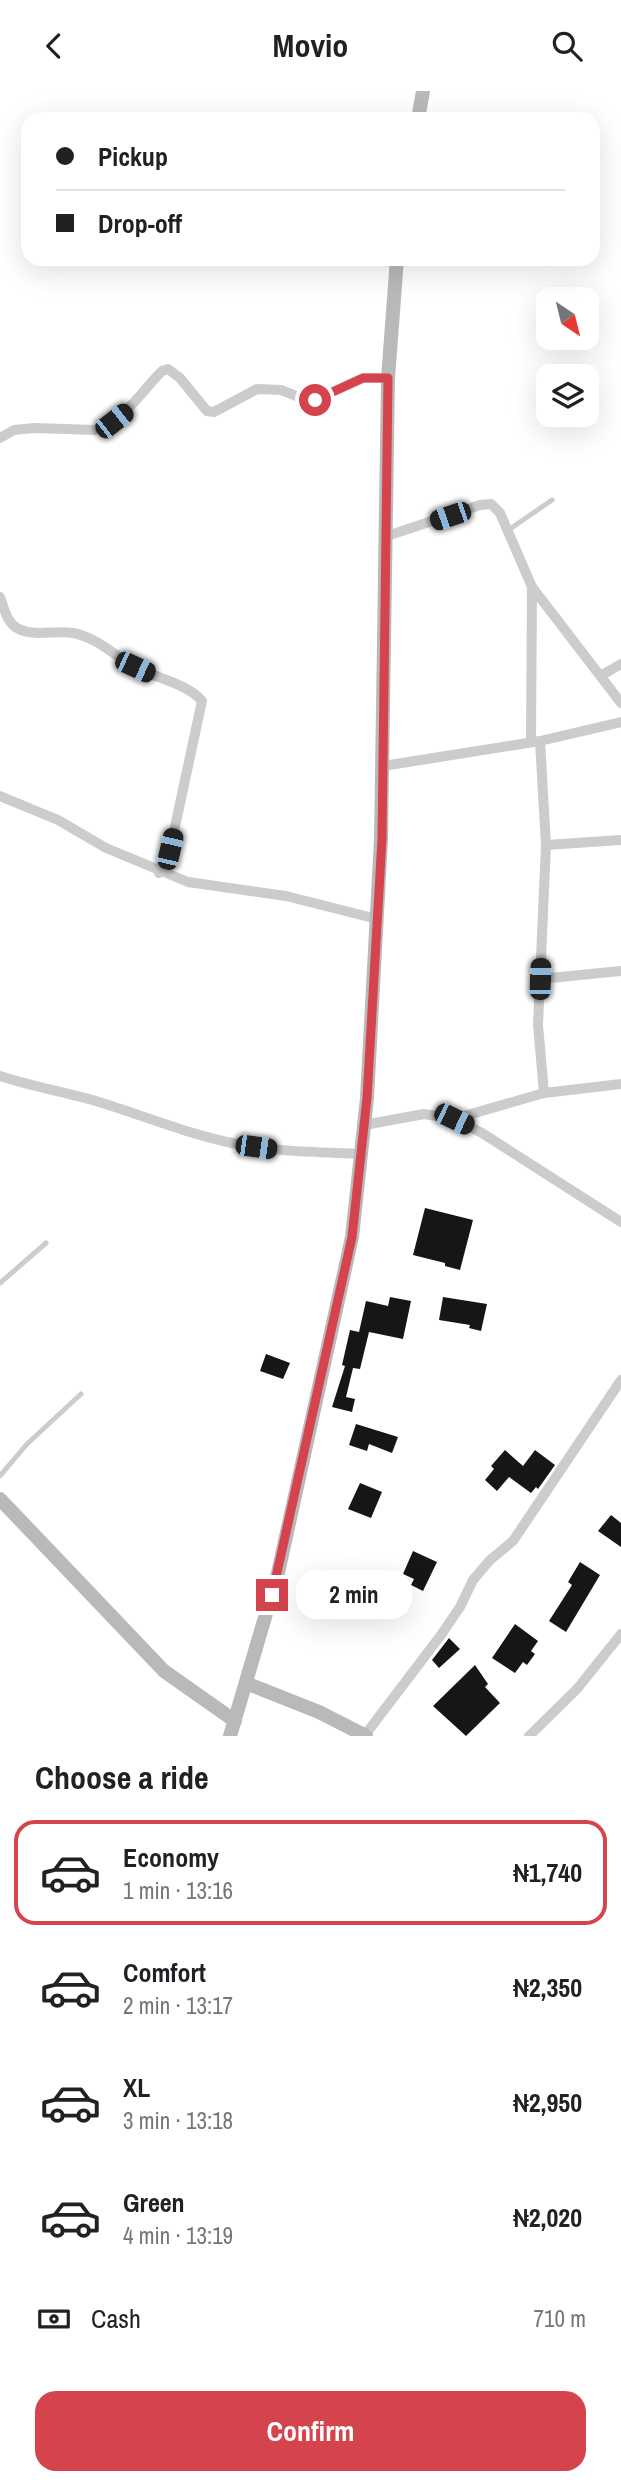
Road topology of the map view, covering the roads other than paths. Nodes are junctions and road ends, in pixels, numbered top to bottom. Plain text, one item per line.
1 (423, 91) edge
2 (419, 112) edge
3 (396, 266) edge
4 (388, 378) junction
5 (0, 438) edge
6 (552, 500) dead end
7 (507, 531) junction
8 (387, 536) junction
9 (532, 587) junction
10 (0, 597) edge
11 (621, 664) edge
12 (602, 675) junction
13 (621, 703) edge
14 (621, 722) edge
15 (536, 740) junction
16 (383, 767) junction
17 (0, 796) edge
18 (621, 840) edge
19 (546, 845) junction
20 (159, 873) junction
21 (377, 919) junction
22 (621, 971) edge
23 (540, 979) junction
24 (0, 1076) edge
25 (621, 1084) edge
26 (544, 1093) junction
27 (454, 1119) junction
28 (364, 1125) junction
29 (361, 1153) junction
30 (621, 1222) edge
31 (46, 1243) dead end
32 (0, 1283) edge
33 (621, 1380) edge
34 (81, 1394) dead end
35 (0, 1476) edge
36 (0, 1499) edge
37 (621, 1634) edge
38 (246, 1683) junction
39 (235, 1720) junction
40 (230, 1736) edge
41 (365, 1736) edge
42 (529, 1736) edge

1 - 2 main road
3 - 4 main road
4 - 5 street
4 - 8 main road
6 - 7 lane
7 - 8 street
7 - 9 street
8 - 16 main road
9 - 12 street
9 - 15 street
10 - 20 street
11 - 12 street
12 - 13 street
14 - 15 street
15 - 16 street
15 - 19 street
16 - 21 main road
17 - 20 street
18 - 19 street
19 - 23 street
20 - 21 street
21 - 28 main road
22 - 23 street
23 - 26 street
24 - 29 street
25 - 26 street
26 - 27 street
27 - 28 street
27 - 30 street
28 - 29 main road
29 - 38 main road
31 - 32 lane
33 - 41 street
34 - 35 lane
36 - 39 main road
37 - 42 street
38 - 39 main road
38 - 41 main road
39 - 40 main road

